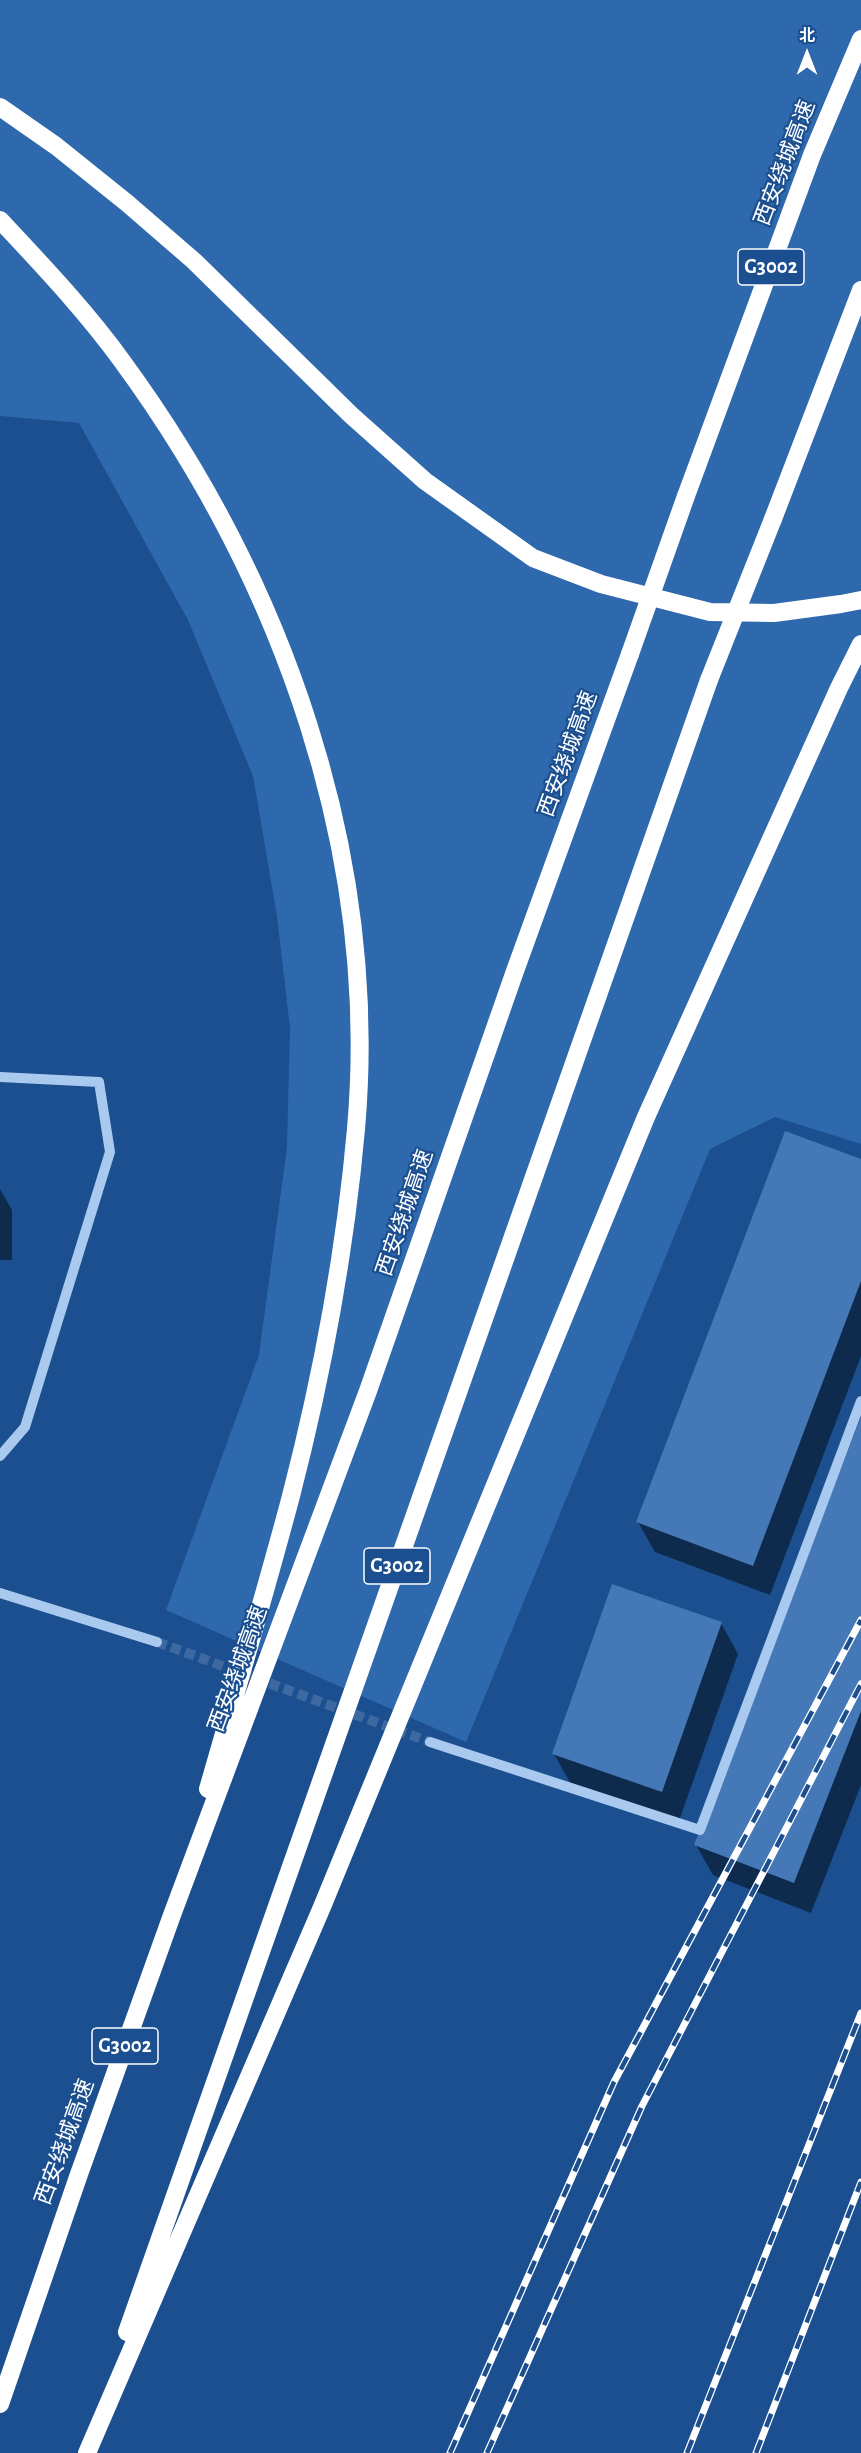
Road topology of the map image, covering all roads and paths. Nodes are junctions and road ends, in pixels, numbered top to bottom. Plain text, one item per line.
1 (861, 39) edge
2 (0, 107) edge
3 (0, 220) edge
4 (861, 290) edge
5 (861, 600) edge
6 (861, 644) edge
7 (0, 1077) edge
8 (861, 1401) edge
9 (0, 1456) edge
10 (0, 1593) edge
11 (157, 1642) tunnel mouth
12 (430, 1742) tunnel mouth
13 (172, 1915) junction
14 (0, 2404) edge
15 (86, 2453) edge

1 - 13 highway, 西安绕城高速 / G3002, bridge
2 - 5 highway
3 - 13 highway
4 - 15 highway, G3002, bridge
6 - 15 highway
7 - 9 street
8 - 12 street
10 - 11 street
13 - 14 highway, 西安绕城高速 / G3002

